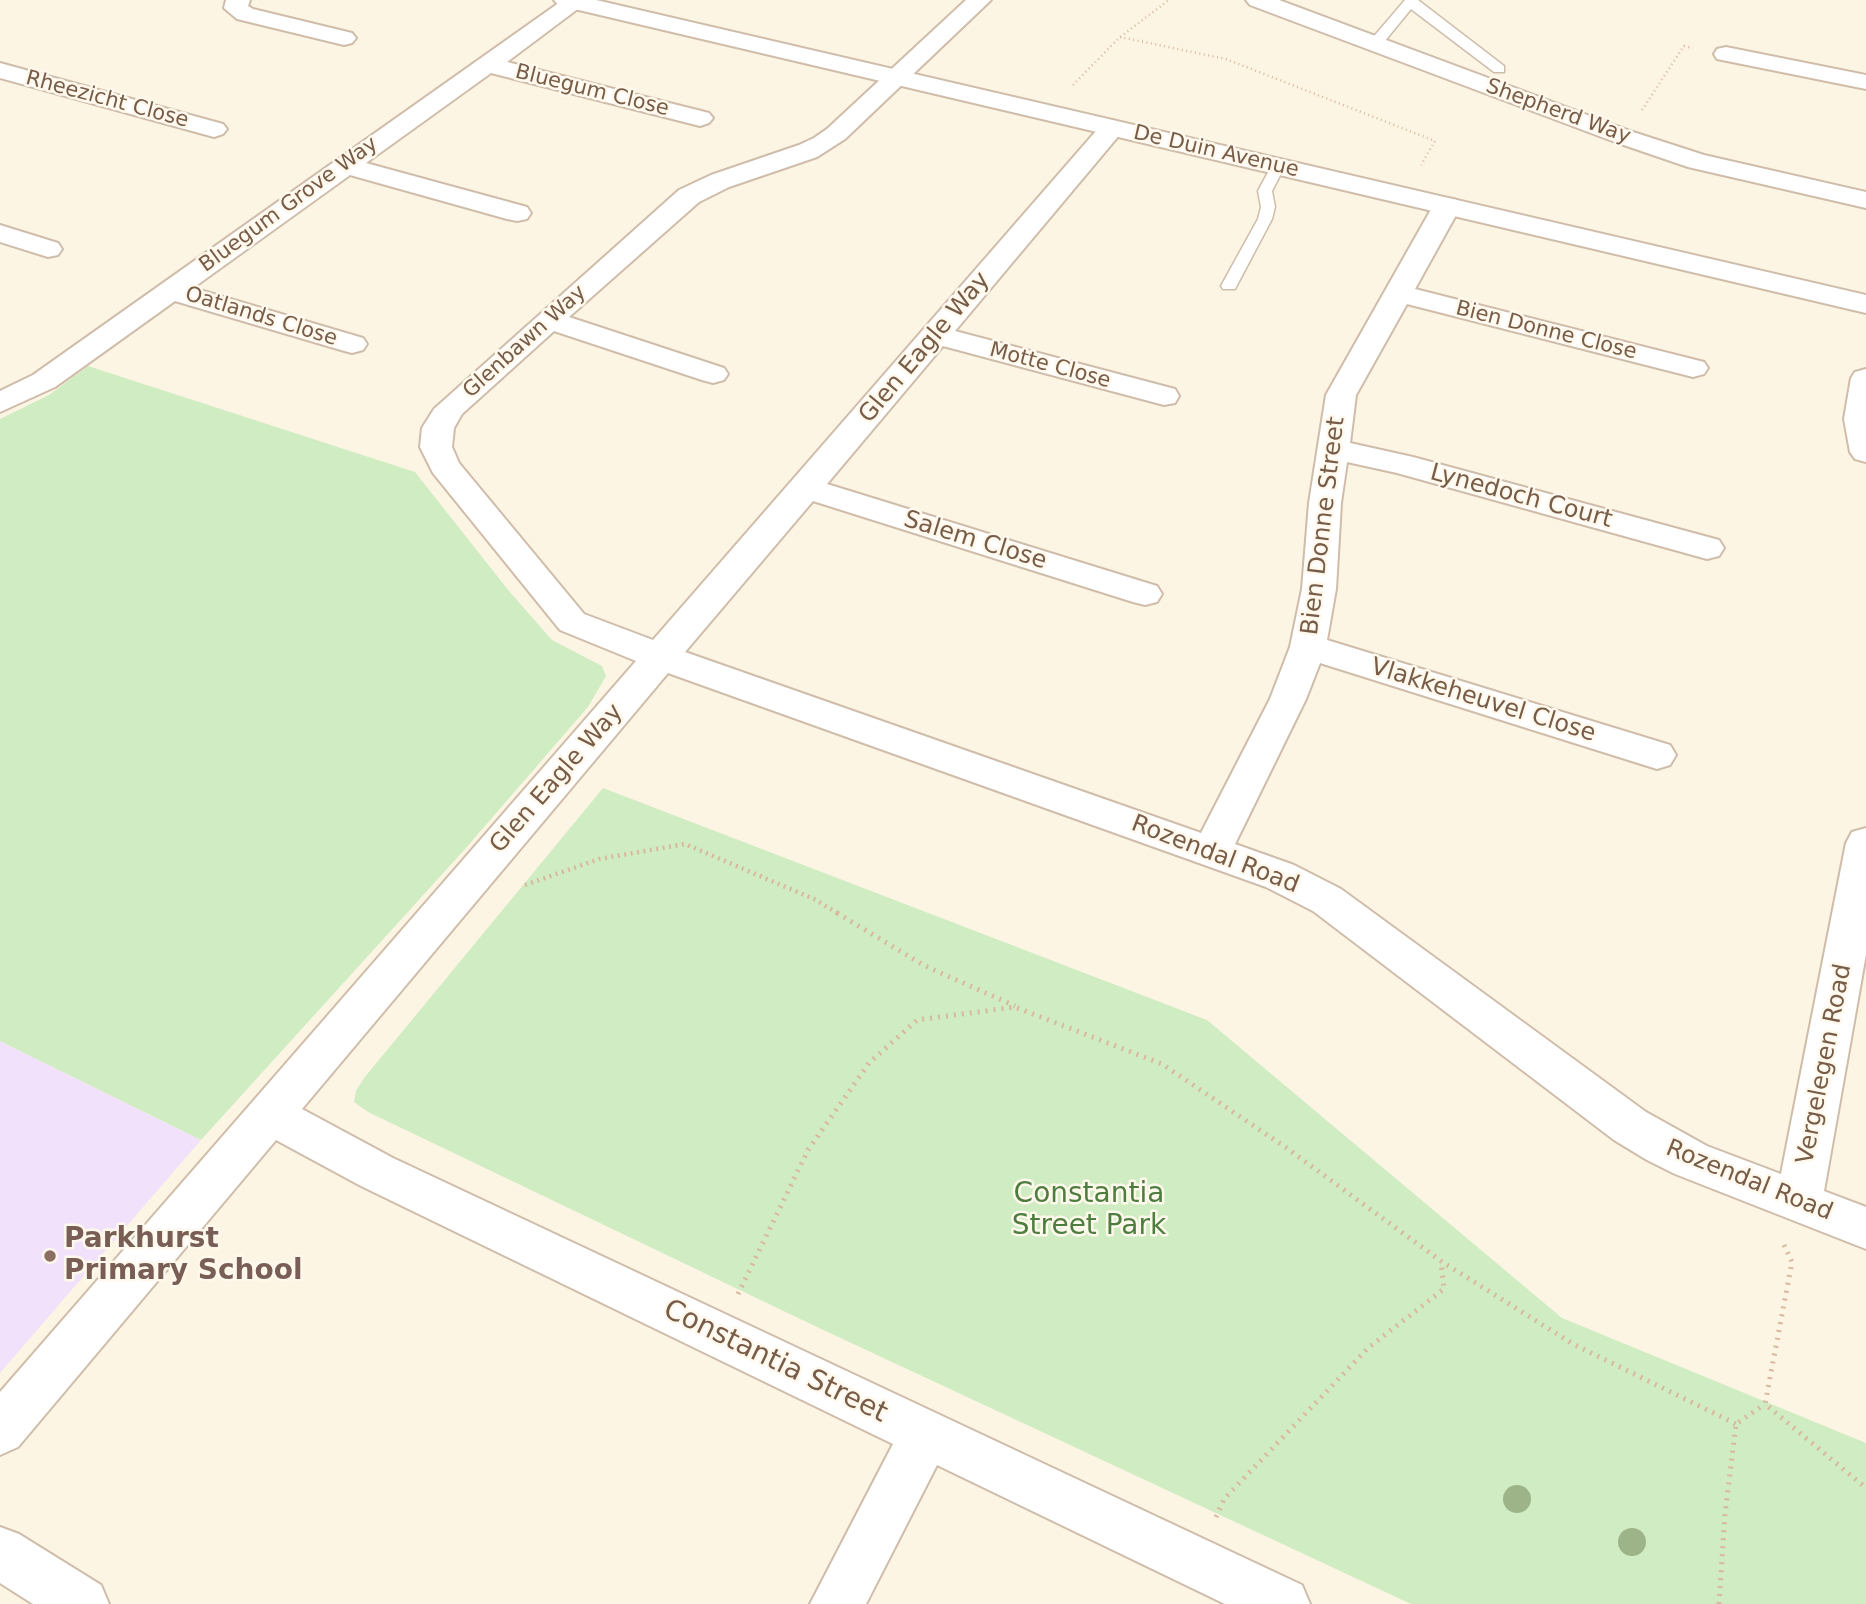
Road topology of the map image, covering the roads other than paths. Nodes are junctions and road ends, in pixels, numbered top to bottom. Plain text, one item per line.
1 (238, 0) edge
2 (977, 0) edge
3 (1258, 0) edge
4 (570, 1) edge
5 (1411, 1) edge
6 (344, 38) dead end
7 (1375, 44) junction
8 (1726, 54) road end
9 (485, 64) junction
10 (1499, 69) dead end
11 (0, 70) edge
12 (894, 77) junction
13 (1866, 82) edge
14 (700, 118) dead end
15 (1112, 128) junction
16 (215, 130) dead end
17 (344, 166) junction
18 (1278, 166) junction
19 (1866, 200) edge
20 (1447, 206) junction
21 (517, 213) dead end
22 (0, 233) edge
23 (48, 248) dead end
24 (1229, 286) dead end
25 (170, 290) junction
26 (1398, 293) junction
27 (1866, 303) edge
28 (549, 320) junction
29 (937, 335) junction
30 (352, 344) dead end
31 (1693, 368) dead end
32 (713, 374) dead end
33 (1866, 378) edge
34 (1164, 396) dead end
35 (0, 403) edge
36 (1863, 420) edge
37 (1334, 449) junction
38 (1866, 452) edge
39 (806, 488) junction
40 (1707, 548) dead end
41 (1145, 594) dead end
42 (1308, 647) junction
43 (661, 657) junction
44 (1657, 755) dead end
45 (1212, 852) junction
46 (1864, 863) edge
47 (269, 1114) junction
48 (1799, 1203) junction
49 (1866, 1228) edge
50 (0, 1430) edge
51 (926, 1434) junction
52 (0, 1553) edge
53 (82, 1604) edge
54 (837, 1604) edge
55 (1283, 1604) edge

1 - 6 street
2 - 12 street, Glenbawn Way
3 - 7 street, Shepherd Way
4 - 9 street, Bluegum Grove Way
4 - 12 street, De Duin Avenue
5 - 7 lane
5 - 10 lane
7 - 19 street, Shepherd Way
8 - 13 street
9 - 14 street, Bluegum Close
9 - 17 street, Bluegum Grove Way
11 - 16 street, Rheezicht Close
12 - 15 street, De Duin Avenue
12 - 28 street, Glenbawn Way
15 - 18 street, De Duin Avenue
15 - 29 street, Glen Eagle Way
17 - 21 street
17 - 25 street, Bluegum Grove Way
18 - 20 street, De Duin Avenue
18 - 24 lane
20 - 26 street, Bien Donne Street
20 - 27 street, De Duin Avenue
22 - 23 street
25 - 30 street, Oatlands Close
25 - 35 street, Bluegum Grove Way
26 - 31 street, Bien Donne Close
26 - 37 street, Bien Donne Street
28 - 32 street
28 - 43 street, Glenbawn Way
29 - 34 street, Motte Close
29 - 39 street, Glen Eagle Way
33 - 36 street
36 - 38 street
37 - 40 street, Lynedoch Court
37 - 42 street, Bien Donne Street
39 - 41 street, Salem Close
39 - 43 street, Glen Eagle Way
42 - 44 street, Vlakkeheuvel Close
42 - 45 street, Bien Donne Street
43 - 45 street, Rozendal Road
43 - 47 street, Glen Eagle Way
45 - 48 street, Rozendal Road
46 - 48 street, Vergelegen Road
47 - 50 street, Glen Eagle Way
47 - 51 street, Constantia Street
48 - 49 street, Rozendal Road
51 - 54 street
51 - 55 street, Constantia Street
52 - 53 street

